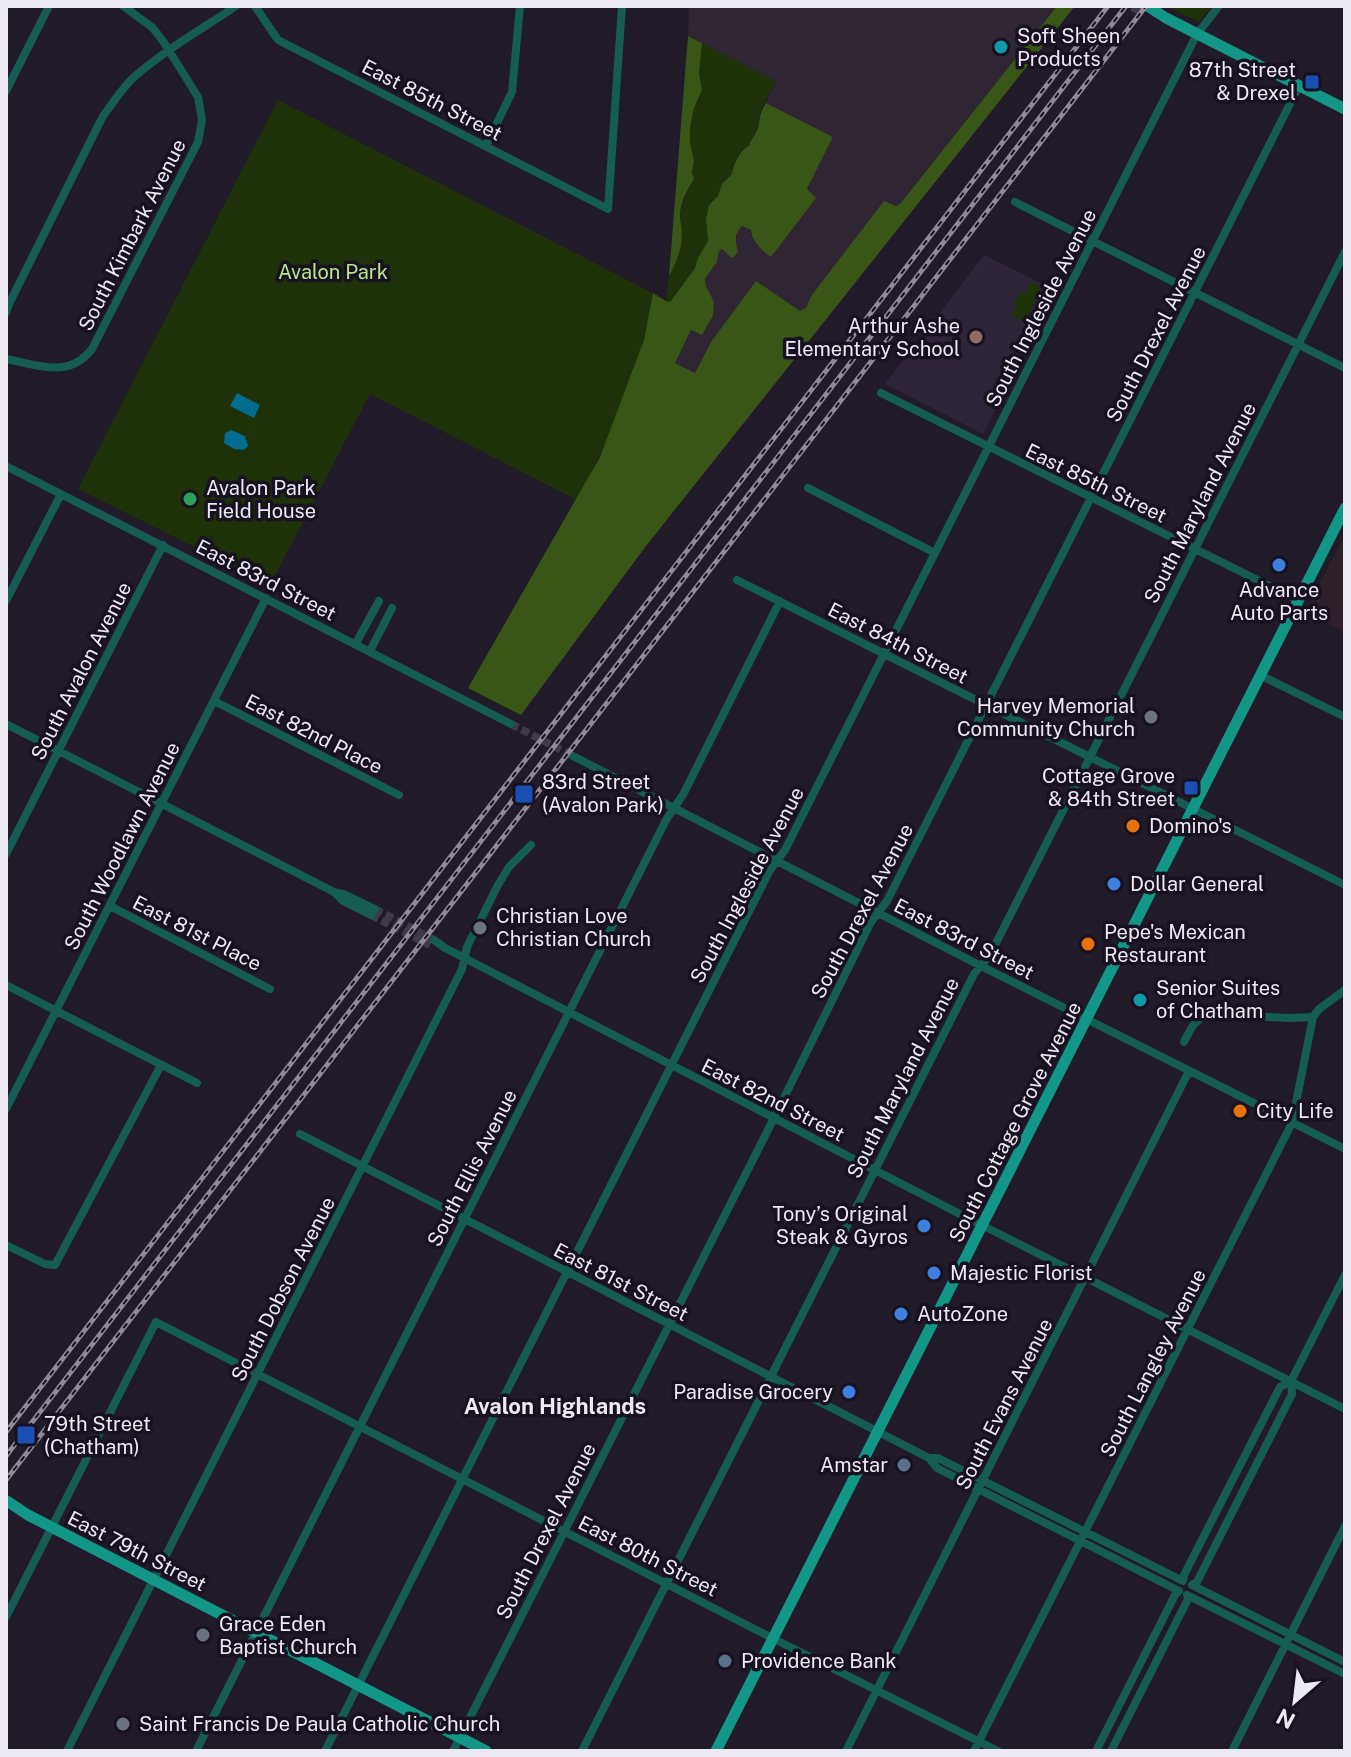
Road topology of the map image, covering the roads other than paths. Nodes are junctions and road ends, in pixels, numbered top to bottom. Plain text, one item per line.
1 (49, 6) edge
2 (123, 6) edge
3 (236, 6) edge
4 (255, 6) edge
5 (520, 6) edge
6 (622, 6) edge
7 (1219, 6) edge
8 (1146, 9) edge
9 (1197, 34) junction
10 (169, 51) junction
11 (1299, 86) junction
12 (6, 91) edge
13 (1345, 109) edge
14 (486, 146) junction
15 (1015, 202) dead end
16 (1093, 241) junction
17 (1345, 252) edge
18 (1194, 292) junction
19 (6, 313) edge
20 (1298, 345) junction
21 (6, 359) edge
22 (1345, 368) edge
23 (881, 393) dead end
24 (988, 448) junction
25 (6, 466) edge
26 (808, 488) dead end
27 (61, 494) junction
28 (1091, 498) junction
29 (1345, 508) edge
30 (163, 545) junction
31 (1195, 549) junction
32 (935, 553) junction
33 (737, 580) dead end
34 (266, 598) junction
35 (1298, 600) junction
36 (6, 601) edge
37 (379, 601) dead end
38 (780, 601) junction
39 (392, 608) dead end
40 (356, 643) junction
41 (370, 651) junction
42 (884, 654) junction
43 (1260, 675) junction
44 (214, 701) junction
45 (986, 705) junction
46 (1345, 717) edge
47 (6, 724) edge
48 (511, 724) tunnel mouth
49 (58, 751) junction
50 (571, 755) tunnel mouth
51 (1090, 757) junction
52 (399, 795) dead end
53 (162, 804) junction
54 (674, 808) junction
55 (1193, 808) junction
56 (531, 845) dead end
57 (6, 854) edge
58 (777, 861) junction
59 (1345, 885) edge
60 (110, 906) junction
61 (373, 912) tunnel mouth
62 (878, 913) junction
63 (432, 942) tunnel mouth
64 (465, 959) junction
65 (981, 966) junction
66 (6, 985) edge
67 (270, 989) dead end
68 (1345, 990) edge
69 (1334, 998) junction
70 (1345, 1007) edge
71 (56, 1011) junction
72 (569, 1012) junction
73 (1313, 1017) junction
74 (1087, 1019) junction
75 (1184, 1042) dead end
76 (161, 1065) junction
77 (671, 1065) junction
78 (1189, 1071) junction
79 (197, 1083) dead end
80 (6, 1109) edge
81 (774, 1118) junction
82 (1292, 1123) junction
83 (300, 1134) dead end
84 (1345, 1149) edge
85 (362, 1167) junction
86 (875, 1170) junction
87 (464, 1219) junction
88 (983, 1225) junction
89 (6, 1245) edge
90 (566, 1272) junction
91 (1345, 1275) edge
92 (1086, 1277) junction
93 (669, 1325) junction
94 (1188, 1329) junction
95 (258, 1374) junction
96 (771, 1377) junction
97 (1291, 1381) junction
98 (1345, 1409) edge
99 (360, 1427) junction
100 (878, 1432) junction
101 (1235, 1475) junction
102 (462, 1479) junction
103 (1248, 1481) junction
104 (981, 1485) junction
105 (7, 1501) edge
106 (6, 1511) edge
107 (28, 1515) junction
108 (1345, 1526) edge
109 (52, 1528) junction
110 (565, 1531) junction
111 (1085, 1531) junction
112 (1080, 1541) junction
113 (154, 1580) junction
114 (666, 1583) junction
115 (1188, 1583) junction
116 (1183, 1593) junction
117 (6, 1617) edge
118 (255, 1633) junction
119 (1290, 1634) junction
120 (774, 1639) junction
121 (1285, 1644) junction
122 (1345, 1662) edge
123 (1345, 1674) edge
124 (358, 1685) junction
125 (877, 1690) junction
126 (1124, 1696) junction
127 (1136, 1702) junction
128 (460, 1738) junction
129 (979, 1741) junction
130 (67, 1751) edge
131 (196, 1751) edge
132 (325, 1751) edge
133 (453, 1751) edge
134 (486, 1751) edge
135 (582, 1751) edge
136 (716, 1751) edge
137 (846, 1751) edge
138 (974, 1751) edge
139 (998, 1751) edge
140 (1096, 1751) edge
141 (1111, 1751) edge
142 (1232, 1751) edge

1 - 12 street
2 - 10 street
3 - 10 street
4 - 14 street, East 85th Street
5 - 14 street
6 - 14 street, East 85th Street
7 - 9 street, South Ingleside Avenue
8 - 9 main road
9 - 11 main road
9 - 16 street, South Ingleside Avenue
10 - 19 street
10 - 21 street, South Kimbark Avenue
11 - 13 main road
11 - 18 street, South Drexel Avenue
15 - 16 street
16 - 18 street
16 - 24 street, South Ingleside Avenue
17 - 20 street, South Maryland Avenue
18 - 20 street
18 - 28 street, South Drexel Avenue
20 - 22 street
20 - 31 street, South Maryland Avenue
23 - 24 street, East 85th Street
24 - 28 street, East 85th Street
24 - 32 street, South Ingleside Avenue
25 - 27 street, East 83rd Street
26 - 32 street
27 - 30 street, East 83rd Street
27 - 36 street
28 - 31 street, East 85th Street
28 - 45 street, South Drexel Avenue
29 - 35 main road, South Cottage Grove Avenue
30 - 34 street, East 83rd Street
30 - 49 street, South Avalon Avenue
31 - 35 street, East 85th Street
31 - 51 street, South Maryland Avenue
32 - 42 street, South Ingleside Avenue
33 - 38 street, East 84th Street
34 - 40 street, East 83rd Street
34 - 44 street, South Woodlawn Avenue
35 - 43 main road, South Cottage Grove Avenue
37 - 40 street
38 - 42 street, East 84th Street
38 - 54 street, South Ellis Avenue
39 - 41 street
40 - 41 street, East 83rd Street
41 - 48 street, East 83rd Street
42 - 45 street, East 84th Street
42 - 58 street, South Ingleside Avenue
43 - 46 street
43 - 55 main road, South Cottage Grove Avenue
44 - 52 street, East 82nd Place
44 - 53 street, South Woodlawn Avenue
45 - 51 street, East 84th Street
45 - 62 street, South Drexel Avenue
47 - 49 street
49 - 53 street
49 - 57 street, South Avalon Avenue
50 - 54 street, East 83rd Street
51 - 55 street, East 84th Street
51 - 65 street, South Maryland Avenue
53 - 60 street, South Woodlawn Avenue
53 - 61 street
54 - 58 street, East 83rd Street
54 - 72 street, South Ellis Avenue
55 - 59 street, East 84th Street
55 - 74 main road, South Cottage Grove Avenue
56 - 64 street, South Dobson Avenue
58 - 62 street, East 83rd Street
58 - 77 street, South Ingleside Avenue
60 - 67 street, East 81st Place
60 - 71 street, South Woodlawn Avenue
62 - 65 street, East 83rd Street
62 - 81 street, South Drexel Avenue
63 - 64 street, East 82nd Street
64 - 72 street, East 82nd Street
64 - 85 street, South Dobson Avenue
65 - 74 street, East 83rd Street
65 - 86 street, South Maryland Avenue
66 - 71 street
68 - 69 street
69 - 70 street
69 - 73 street
71 - 76 street
71 - 80 street, South Woodlawn Avenue
72 - 77 street, East 82nd Street
72 - 87 street, South Ellis Avenue
73 - 75 street
73 - 82 street, South Langley Avenue
74 - 78 street, East 83rd Street
74 - 88 main road, South Cottage Grove Avenue
76 - 79 street
76 - 89 street
77 - 81 street, East 82nd Street
77 - 90 street, South Ingleside Avenue
78 - 82 street, East 83rd Street
78 - 92 street, South Evans Avenue
81 - 86 street, East 82nd Street
81 - 93 street, South Drexel Avenue
82 - 84 street, East 83rd Street
82 - 94 street, South Langley Avenue
83 - 85 street, East 81st Street
85 - 87 street, East 81st Street
85 - 95 street, South Dobson Avenue
86 - 88 street, East 82nd Street
86 - 96 street, South Maryland Avenue
87 - 90 street, East 81st Street
87 - 99 street, South Ellis Avenue
88 - 92 street, East 82nd Street
88 - 100 main road, South Cottage Grove Avenue
90 - 93 street, East 81st Street
90 - 102 street, South Ingleside Avenue
91 - 97 street
92 - 94 street, East 82nd Street
92 - 104 street, South Evans Avenue
93 - 96 street, East 81st Street
93 - 110 street, South Drexel Avenue
94 - 97 street, East 82nd Street
94 - 111 street, South Langley Avenue
95 - 99 street, East 80th Street
95 - 109 street, East 80th Street
95 - 113 street, South Dobson Avenue
96 - 100 street, East 81st Street
96 - 114 street, South Maryland Avenue
97 - 98 street, East 82nd Street
97 - 101 street
97 - 103 street
99 - 102 street, East 80th Street
99 - 118 street, South Ellis Avenue
100 - 104 street, East 81st Street
100 - 120 main road, South Cottage Grove Avenue
101 - 103 street
101 - 115 street
102 - 110 street, East 80th Street
102 - 124 street, South Ingleside Avenue
103 - 115 street
104 - 111 street, East 81st Street
104 - 112 street, East 81st Street
104 - 125 street, South Evans Avenue
105 - 107 main road, East 79th Street
106 - 107 main road, East 79th Street
107 - 109 main road, East 79th Street
108 - 119 street
109 - 113 main road, East 79th Street
109 - 117 street
110 - 114 street, East 80th Street
110 - 128 street, South Drexel Avenue
111 - 112 street, South Langley Avenue
111 - 115 street, East 81st Street
112 - 116 street, East 81st Street
112 - 129 street, South Langley Avenue
113 - 118 main road, East 79th Street
113 - 130 street, South Dobson Avenue
114 - 120 street, East 80th Street
114 - 135 street, South Maryland Avenue
115 - 116 street
115 - 119 street, East 81st Street
116 - 121 street, East 81st Street
116 - 126 street
116 - 127 street
118 - 124 main road, East 79th Street
118 - 131 street, South Ellis Avenue
119 - 121 street
119 - 122 street, East 81st Street
120 - 125 street, East 80th Street
120 - 136 main road, South Cottage Grove Avenue
121 - 123 street, East 81st Street
121 - 142 street
124 - 128 main road, East 79th Street
124 - 132 street, South Ingleside Avenue
125 - 129 street, East 80th Street
125 - 137 street, South Evans Avenue
126 - 127 street
126 - 140 street
127 - 141 street
128 - 133 street, South Drexel Avenue
128 - 134 main road, East 79th Street
129 - 138 street, South Langley Avenue
129 - 139 street, East 80th Street

